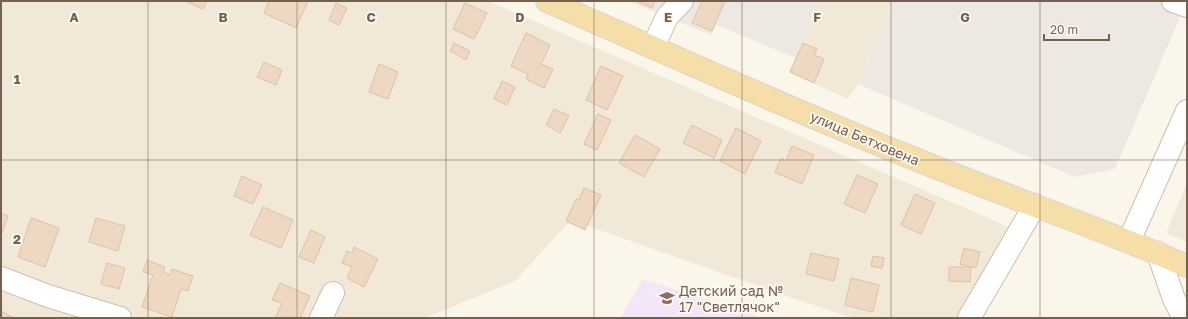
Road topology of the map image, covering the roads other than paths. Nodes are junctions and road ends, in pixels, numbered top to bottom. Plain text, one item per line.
1 (547, 1) edge
2 (682, 1) edge
3 (1173, 1) edge
4 (1187, 6) edge
5 (653, 47) junction
6 (1187, 111) edge
7 (1035, 205) junction
8 (1129, 241) junction
9 (1158, 253) junction
10 (1187, 266) edge
11 (1, 278) edge
12 (333, 293) dead end
13 (120, 318) edge
14 (321, 318) edge
15 (969, 318) edge
16 (1184, 318) edge

1 - 5 main road, улица Бетховена
2 - 5 street
3 - 4 street
5 - 7 main road, улица Бетховена
6 - 8 street
7 - 8 main road, улица Бетховена
7 - 15 street
8 - 9 main road, улица Бетховена
9 - 10 main road, улица Бетховена
9 - 16 street
11 - 13 street
12 - 14 street

